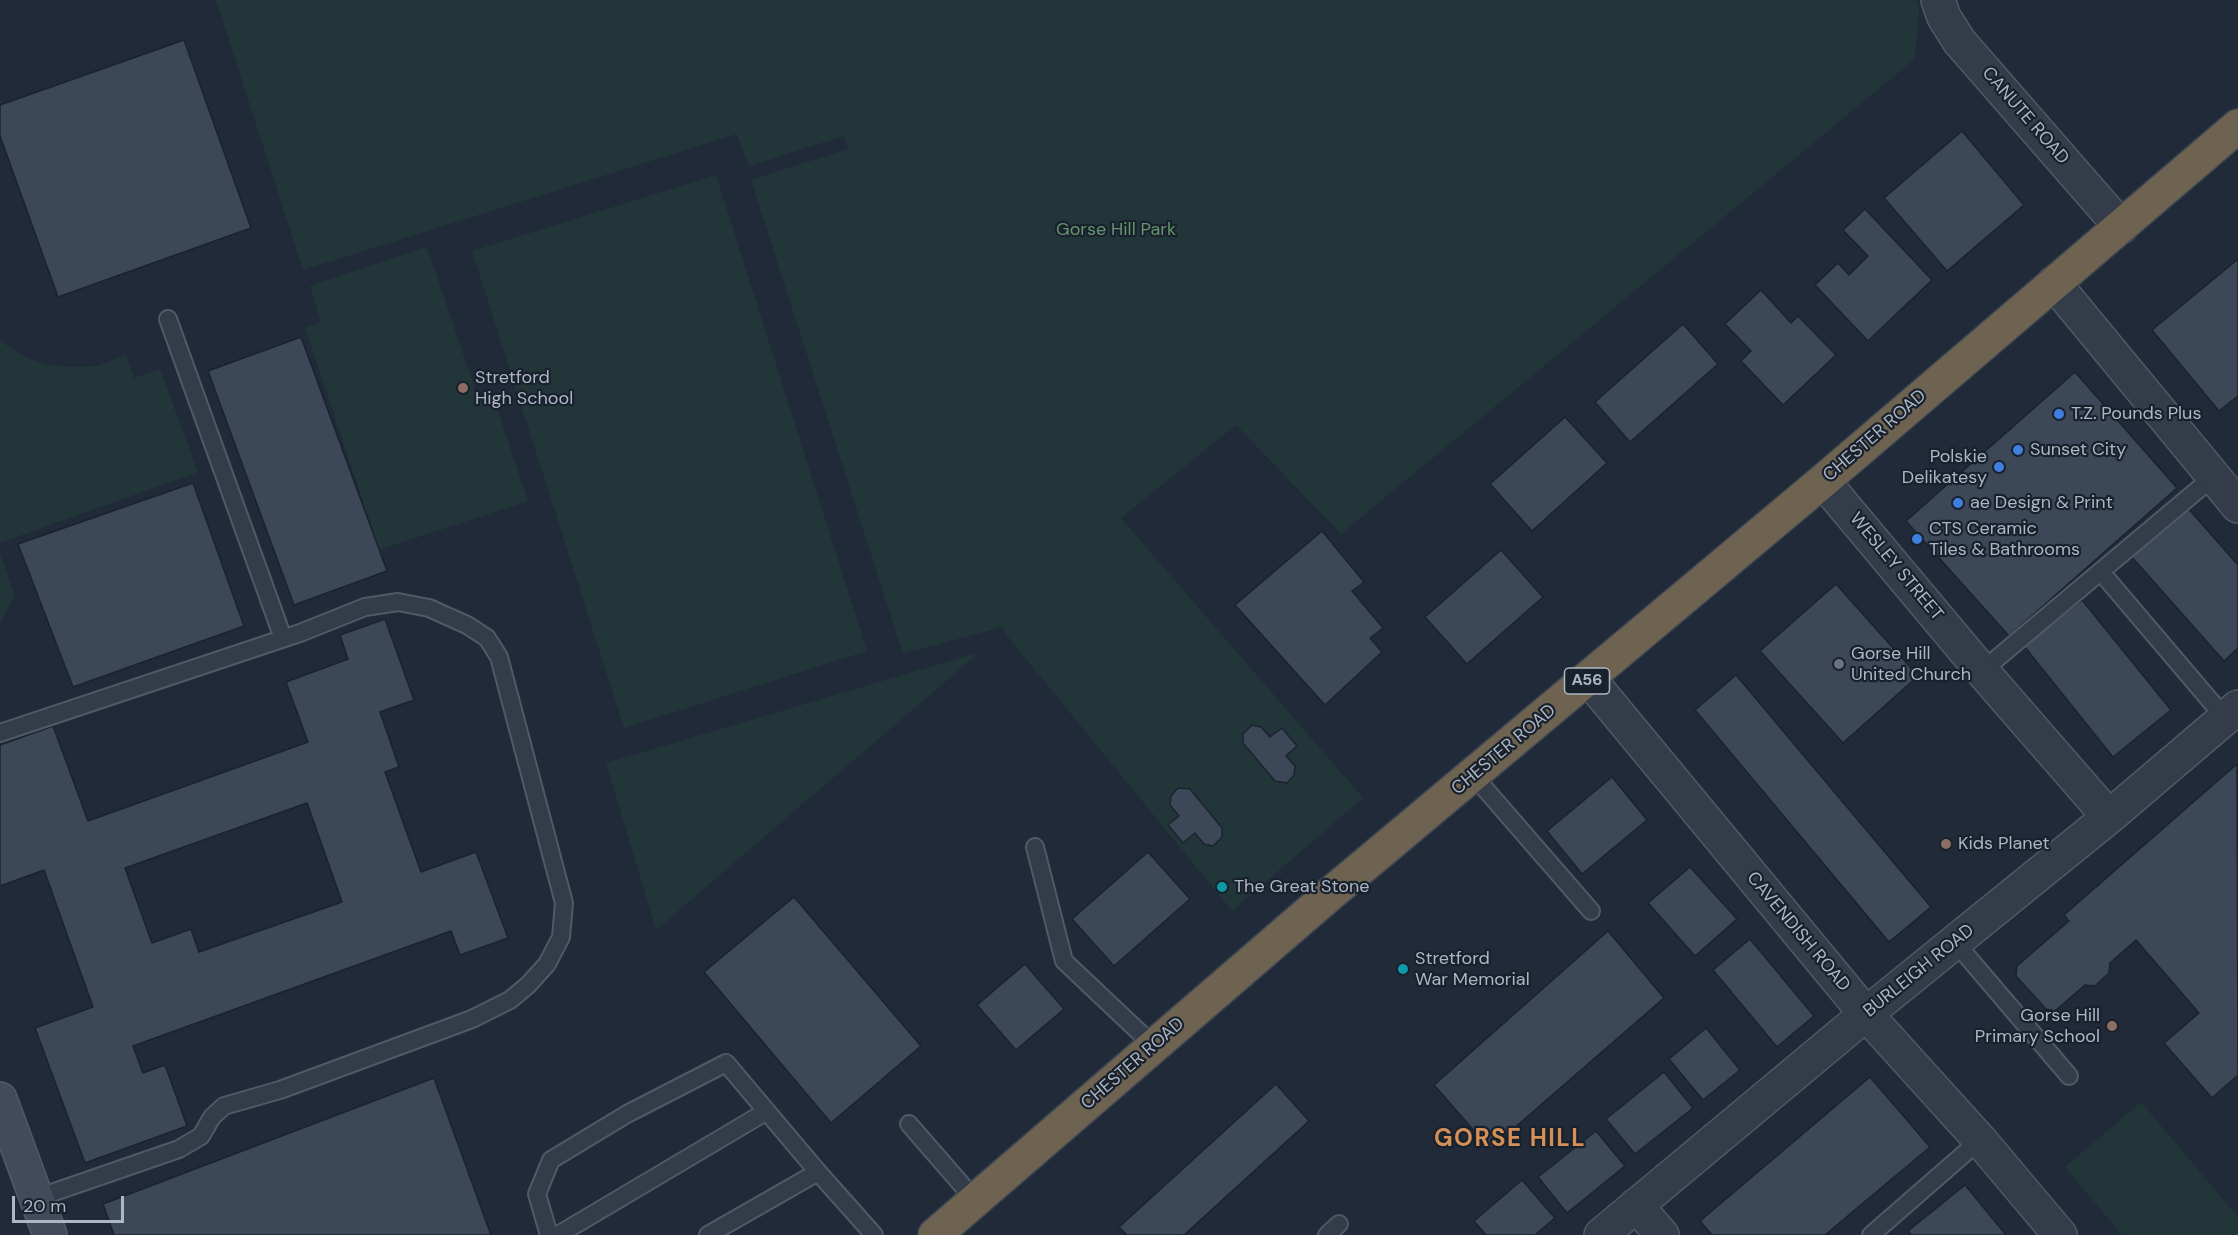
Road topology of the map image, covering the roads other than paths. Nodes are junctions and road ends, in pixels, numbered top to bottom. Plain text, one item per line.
1 (1938, 0) edge
2 (2238, 126) edge
3 (2121, 227) junction
4 (2054, 283) junction
5 (168, 318) dead end
6 (2213, 477) junction
7 (1824, 481) junction
8 (2238, 506) edge
9 (2101, 572) junction
10 (284, 638) junction
11 (1982, 671) junction
12 (1588, 679) junction
13 (2231, 712) edge
14 (0, 734) edge
15 (1473, 775) junction
16 (2109, 817) junction
17 (1035, 847) dead end
18 (1592, 911) dead end
19 (1955, 942) junction
20 (1866, 1014) junction
21 (1154, 1046) junction
22 (2069, 1076) dead end
23 (0, 1099) edge
24 (767, 1111) junction
25 (909, 1124) dead end
26 (1980, 1140) junction
27 (818, 1172) junction
28 (37, 1198) junction
29 (975, 1200) junction
30 (1636, 1205) junction
31 (50, 1235) edge
32 (549, 1235) edge
33 (558, 1235) edge
34 (708, 1235) edge
35 (874, 1235) edge
36 (935, 1235) edge
37 (1601, 1235) edge
38 (1662, 1235) edge
39 (1871, 1235) edge
40 (2060, 1235) edge

1 - 3 street, CANUTE ROAD
2 - 3 highway, CHESTER ROAD / A56
3 - 4 highway, CHESTER ROAD / A56
4 - 6 street
4 - 7 highway, CHESTER ROAD / A56
5 - 10 lane
6 - 8 street
6 - 9 lane
7 - 11 street, WESLEY STREET
7 - 12 highway, CHESTER ROAD / A56
9 - 11 lane
9 - 13 lane
10 - 14 lane
10 - 28 lane
11 - 16 street, WESLEY STREET
12 - 15 highway, CHESTER ROAD / A56
12 - 20 street, CAVENDISH ROAD
13 - 16 street, BURLEIGH ROAD
15 - 18 lane
15 - 21 highway, CHESTER ROAD / A56
16 - 19 street, BURLEIGH ROAD
17 - 21 lane
19 - 20 street, BURLEIGH ROAD
19 - 22 lane
20 - 26 street, CAVENDISH ROAD
20 - 30 street, BURLEIGH ROAD
21 - 29 highway, CHESTER ROAD / A56
23 - 28 street
24 - 27 lane
24 - 32 lane
24 - 33 lane
25 - 29 lane
26 - 39 lane
26 - 40 street, CAVENDISH ROAD
27 - 34 lane
27 - 35 lane
28 - 31 street
29 - 36 highway, CHESTER ROAD / A56
30 - 37 street, BURLEIGH ROAD
30 - 38 street

